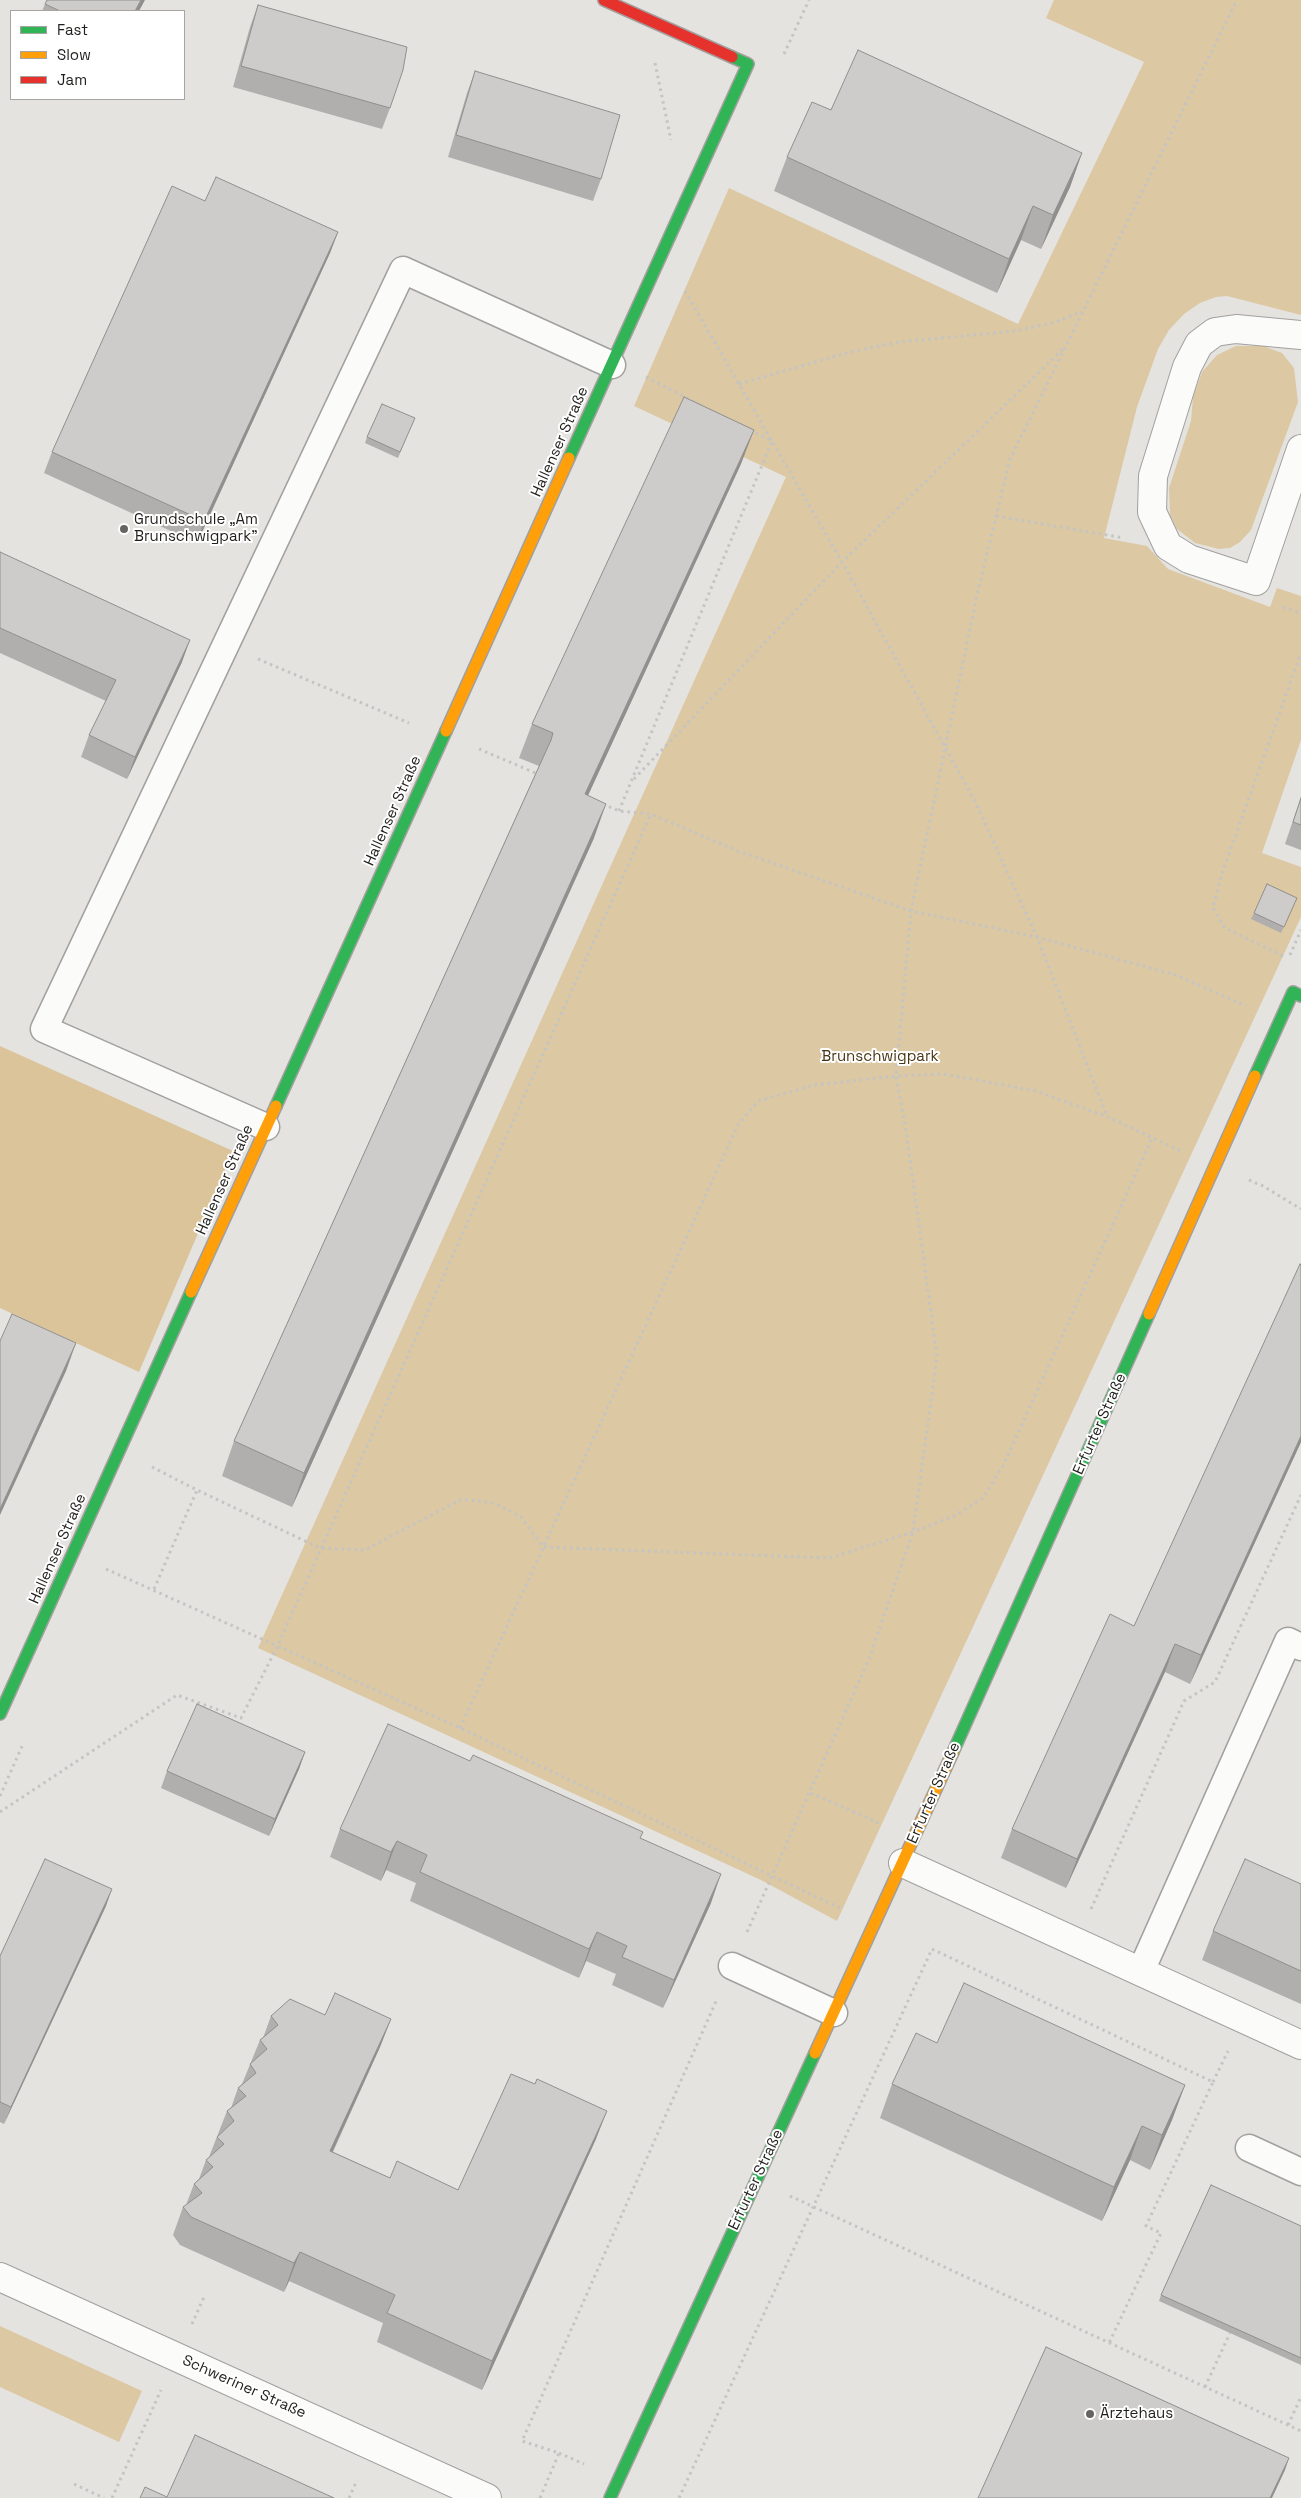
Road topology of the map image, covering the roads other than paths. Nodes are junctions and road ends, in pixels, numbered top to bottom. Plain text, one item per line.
1 (604, 0) edge
2 (1301, 335) edge
3 (612, 365) junction
4 (1301, 449) edge
5 (1301, 996) edge
6 (266, 1127) junction
7 (1301, 1647) edge
8 (0, 1714) edge
9 (903, 1863) junction
10 (732, 1966) road end
11 (1140, 1971) junction
12 (834, 2012) junction
13 (1301, 2044) edge
14 (1249, 2148) dead end
15 (1301, 2172) edge
16 (0, 2277) edge
17 (487, 2498) edge
18 (610, 2498) edge

1 - 3 street, Hallenser Straße
2 - 4 street
3 - 6 street, Hallenser Straße
3 - 6 lane
5 - 9 street, Erfurter Straße
6 - 8 street, Hallenser Straße
7 - 11 lane
9 - 11 street, Erfurter Straße
9 - 12 street, Erfurter Straße
10 - 12 lane
11 - 13 street, Erfurter Straße
12 - 18 street, Erfurter Straße
14 - 15 lane
16 - 17 street, Schweriner Straße

